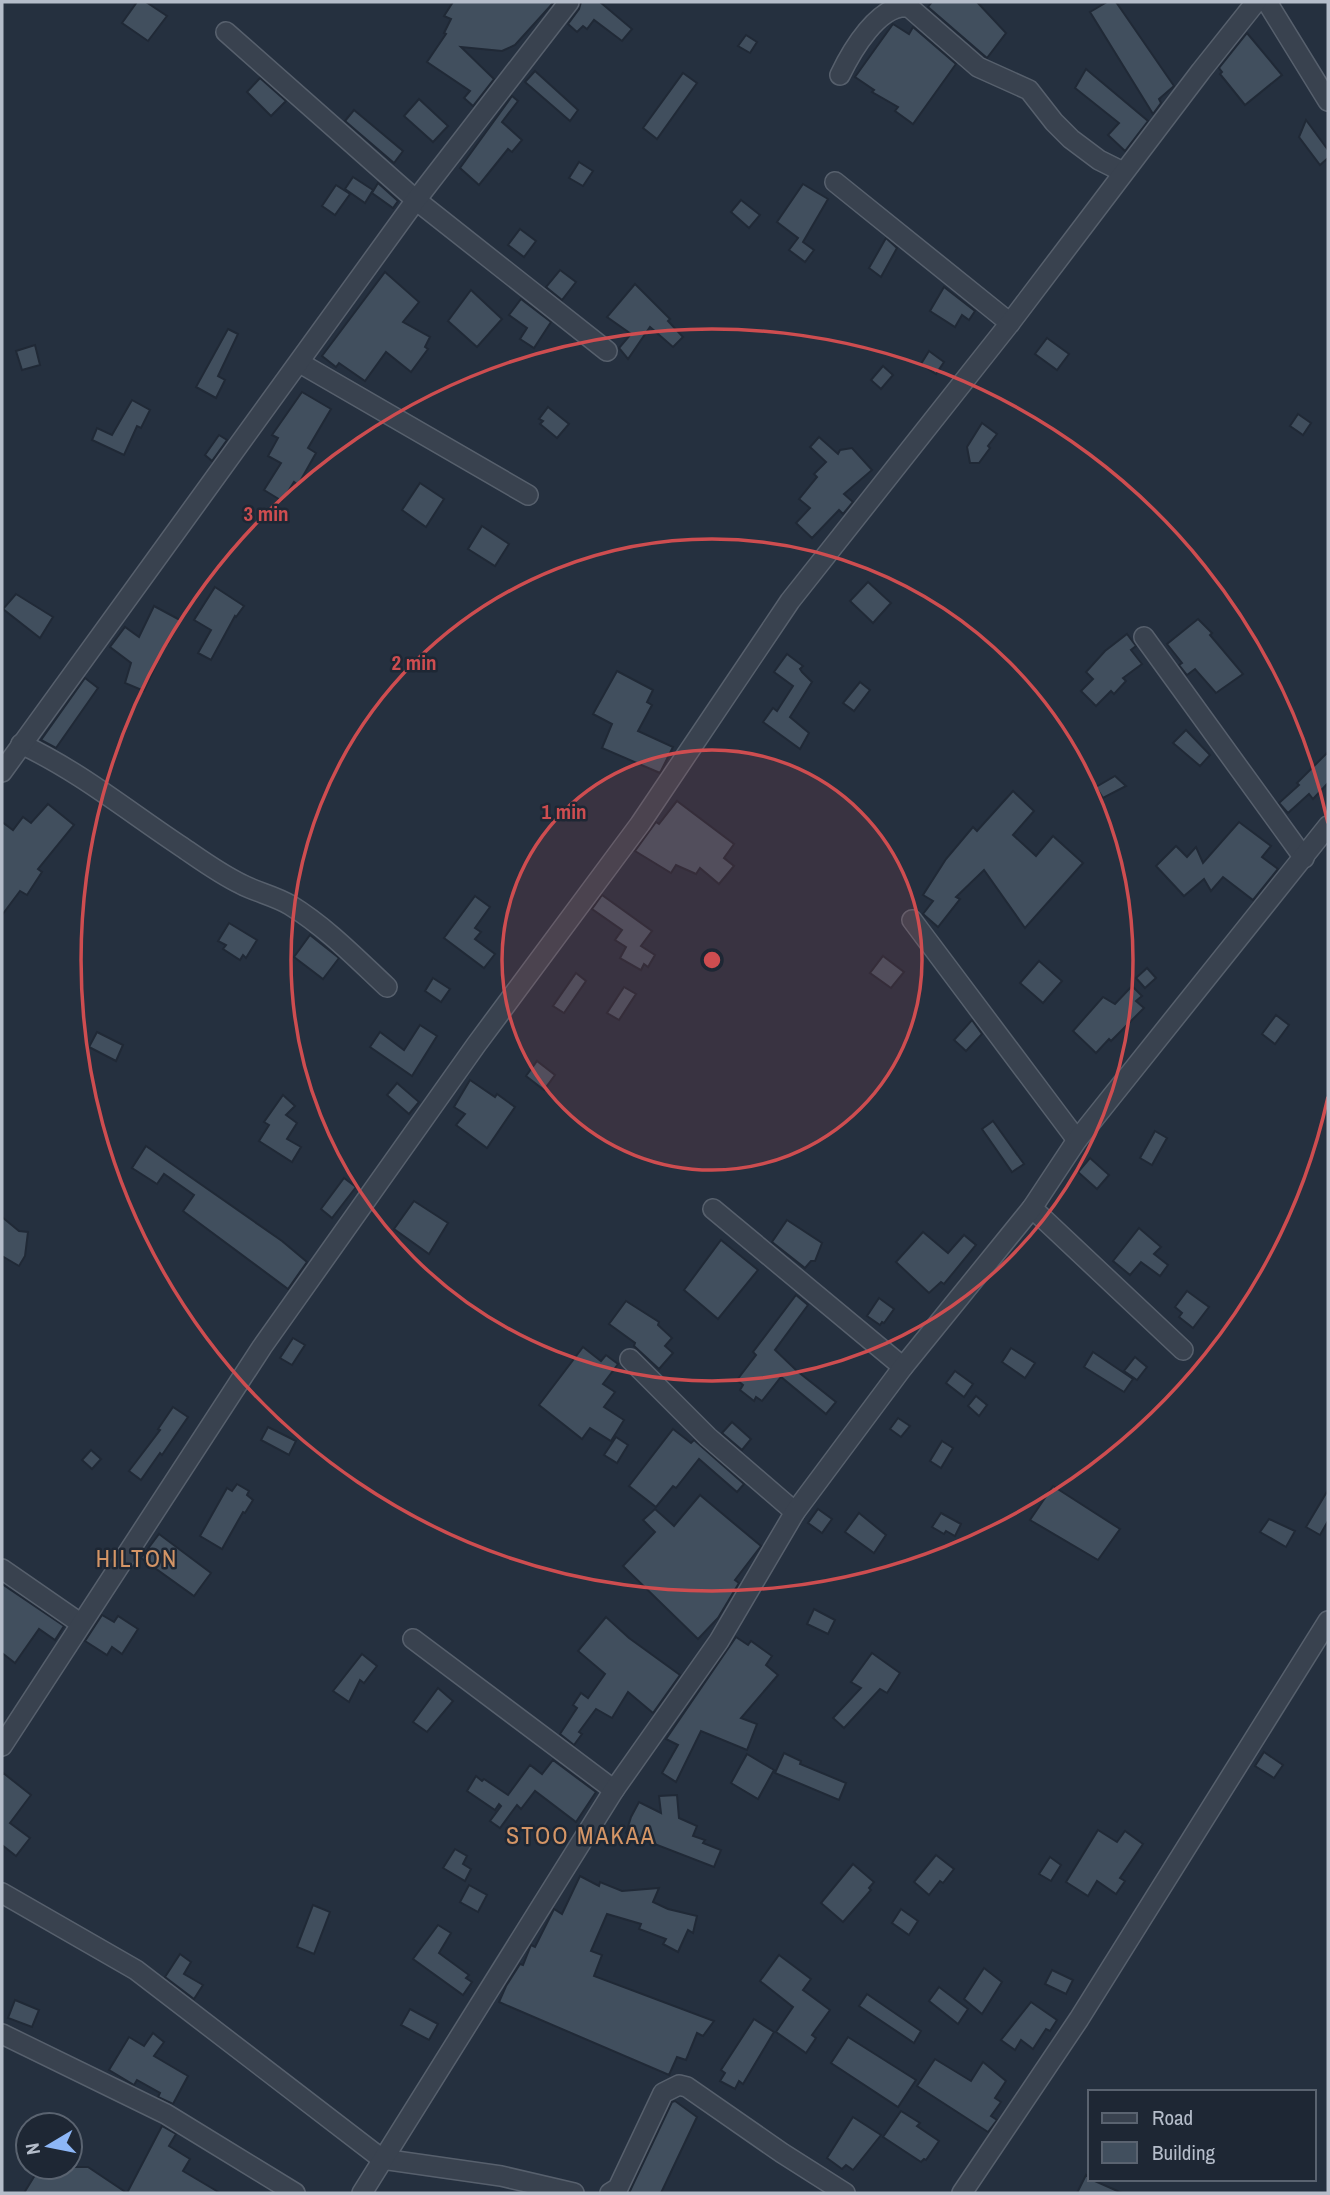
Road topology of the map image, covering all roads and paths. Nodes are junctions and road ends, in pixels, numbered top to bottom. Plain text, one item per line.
1 (569, 2) edge
2 (1256, 2) edge
3 (1267, 2) edge
4 (226, 32) dead end
5 (840, 75) dead end
6 (1328, 101) edge
7 (1123, 172) junction
8 (835, 182) dead end
9 (416, 200) junction
10 (1010, 323) junction
11 (607, 351) dead end
12 (300, 363) junction
13 (528, 495) dead end
14 (1144, 637) dead end
15 (21, 744) junction
16 (2, 772) edge
17 (1328, 826) edge
18 (1304, 858) junction
19 (912, 920) dead end
20 (387, 987) dead end
21 (1077, 1140) junction
22 (1032, 1208) junction
23 (713, 1209) dead end
24 (1183, 1350) dead end
25 (630, 1359) dead end
26 (903, 1367) junction
27 (795, 1512) junction
28 (2, 1569) edge
29 (1328, 1622) edge
30 (80, 1623) junction
31 (412, 1640) dead end
32 (2, 1746) edge
33 (614, 1790) junction
34 (2, 1893) edge
35 (2, 2034) edge
36 (382, 2159) junction
37 (295, 2193) edge
38 (362, 2193) edge
39 (574, 2193) edge
40 (610, 2193) edge
41 (845, 2193) edge
42 (962, 2193) edge

1 - 9 street
2 - 7 street
3 - 6 street
4 - 9 street
5 - 7 street
7 - 10 street
8 - 10 street
9 - 11 street
9 - 12 street
10 - 30 street
12 - 13 street
12 - 15 street
14 - 18 street
15 - 16 street
15 - 20 street
17 - 18 street
18 - 21 street
19 - 21 street
21 - 22 street
22 - 24 street
22 - 26 street
23 - 26 street
25 - 27 street
26 - 27 street
27 - 33 street
28 - 30 street
29 - 42 street
30 - 32 street
31 - 33 street
33 - 36 street
34 - 36 street
35 - 37 street
36 - 38 street
36 - 39 street
40 - 41 street

